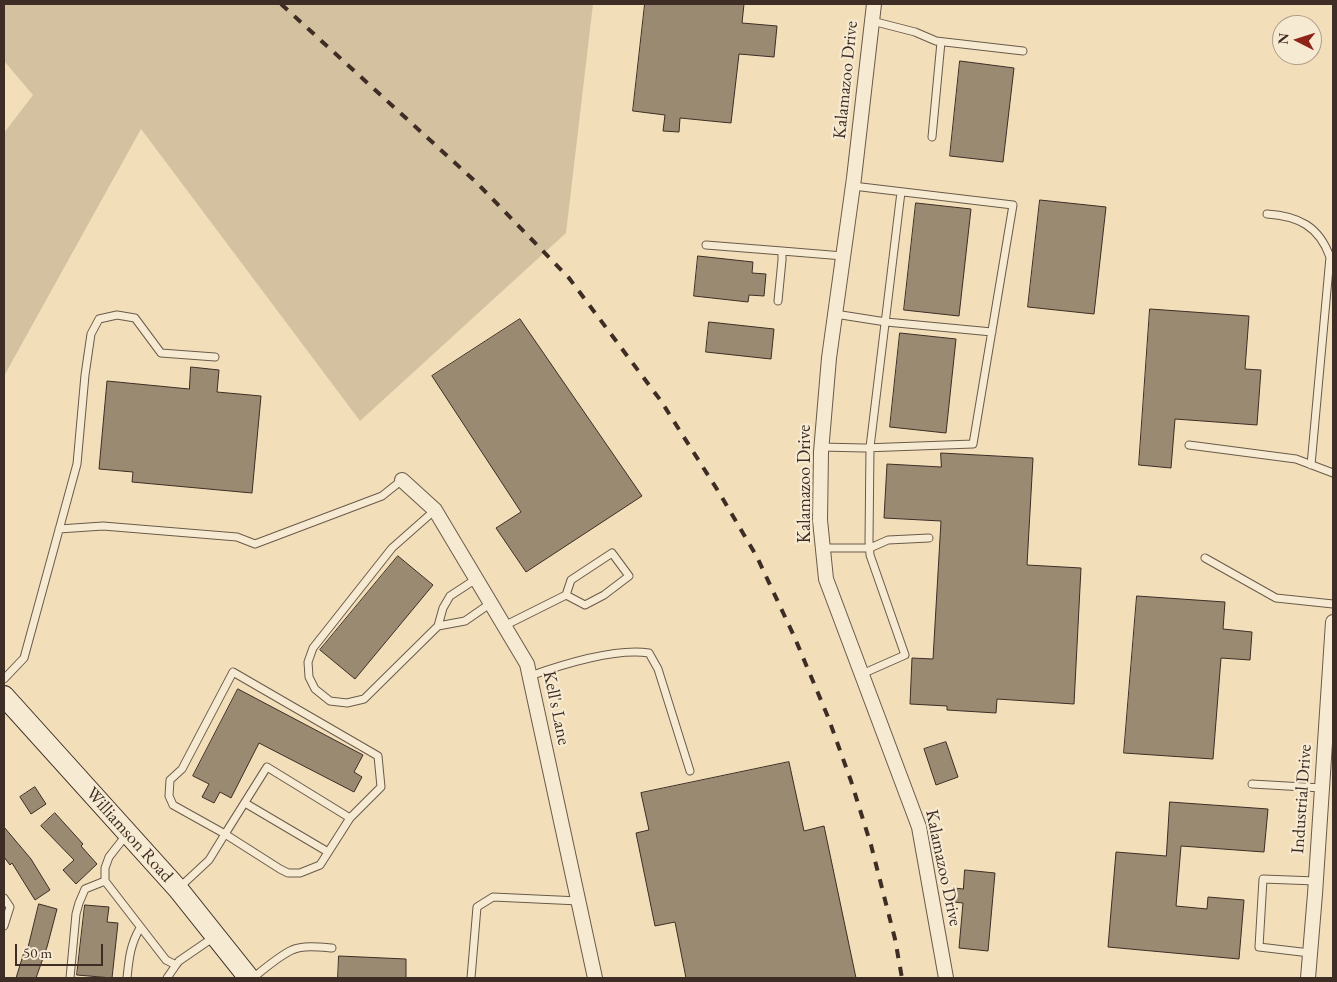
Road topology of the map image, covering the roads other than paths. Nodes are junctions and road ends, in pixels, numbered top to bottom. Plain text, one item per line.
1 (874, 4) edge
2 (872, 22) junction
3 (941, 42) junction
4 (1023, 51) dead end
5 (932, 137) dead end
6 (853, 186) junction
7 (901, 192) junction
8 (1267, 214) dead end
9 (706, 245) dead end
10 (782, 251) junction
11 (843, 256) junction
12 (778, 301) dead end
13 (835, 314) junction
14 (886, 322) junction
15 (992, 332) junction
16 (215, 357) dead end
17 (1189, 445) dead end
18 (821, 447) junction
19 (870, 448) junction
20 (1311, 465) junction
21 (1333, 473) edge
22 (402, 480) joint
23 (435, 510) junction
24 (59, 529) junction
25 (929, 538) dead end
26 (823, 548) junction
27 (870, 548) junction
28 (1205, 558) dead end
29 (476, 579) junction
30 (566, 595) junction
31 (491, 603) junction
32 (1333, 604) edge
33 (1333, 622) edge
34 (438, 626) junction
35 (504, 626) junction
36 (862, 674) junction
37 (530, 676) junction
38 (4, 679) edge
39 (4, 696) edge
40 (690, 771) dead end
41 (1252, 784) dead end
42 (1322, 788) junction
43 (245, 803) junction
44 (350, 818) junction
45 (127, 834) junction
46 (225, 834) junction
47 (328, 852) junction
48 (105, 881) junction
49 (1316, 881) junction
50 (178, 889) junction
51 (4, 898) edge
52 (579, 902) junction
53 (4, 926) edge
54 (140, 928) junction
55 (215, 936) junction
56 (332, 948) dead end
57 (1310, 953) junction
58 (176, 965) junction
59 (70, 978) edge
60 (127, 978) edge
61 (167, 978) edge
62 (251, 978) edge
63 (472, 978) edge
64 (595, 978) edge
65 (946, 978) edge
66 (1308, 978) edge

1 - 2 street, Kalamazoo Drive
2 - 3 lane
2 - 6 street, Kalamazoo Drive
3 - 4 lane
3 - 5 lane
6 - 7 lane
6 - 11 street, Kalamazoo Drive
7 - 14 lane
7 - 15 lane
8 - 20 lane
9 - 10 lane
10 - 11 lane
10 - 12 lane
11 - 13 street, Kalamazoo Drive
13 - 14 lane
13 - 18 street, Kalamazoo Drive
14 - 15 lane
14 - 19 lane
15 - 19 lane
16 - 24 lane
17 - 20 lane
18 - 19 lane
18 - 26 street, Kalamazoo Drive
19 - 27 lane
20 - 21 lane
22 - 23 street, Kell's Lane
22 - 24 lane
23 - 29 street, Kell's Lane
23 - 34 lane
24 - 38 lane
25 - 27 lane
26 - 27 lane
26 - 36 street, Kalamazoo Drive
27 - 36 lane
28 - 32 lane
29 - 31 street, Kell's Lane
29 - 34 lane
30 - 30 lane
30 - 35 lane
31 - 34 lane
31 - 35 street, Kell's Lane
33 - 42 street, Industrial Drive
35 - 37 street, Kell's Lane
36 - 65 street, Kalamazoo Drive
37 - 40 lane
37 - 52 street, Kell's Lane
39 - 45 main road, Williamson Road
41 - 42 lane
42 - 49 street, Industrial Drive
43 - 44 lane
43 - 46 lane
43 - 47 lane
44 - 46 lane
44 - 47 lane
45 - 48 lane
45 - 50 main road, Williamson Road
46 - 47 lane
46 - 50 lane
48 - 54 lane
48 - 59 lane
49 - 57 street, Industrial Drive
49 - 57 lane
50 - 55 main road, Williamson Road
51 - 53 lane
52 - 63 lane
52 - 64 street, Kell's Lane
54 - 58 lane
54 - 60 lane
55 - 58 lane
55 - 62 main road, Williamson Road
56 - 62 lane
57 - 66 street, Industrial Drive
58 - 61 lane

